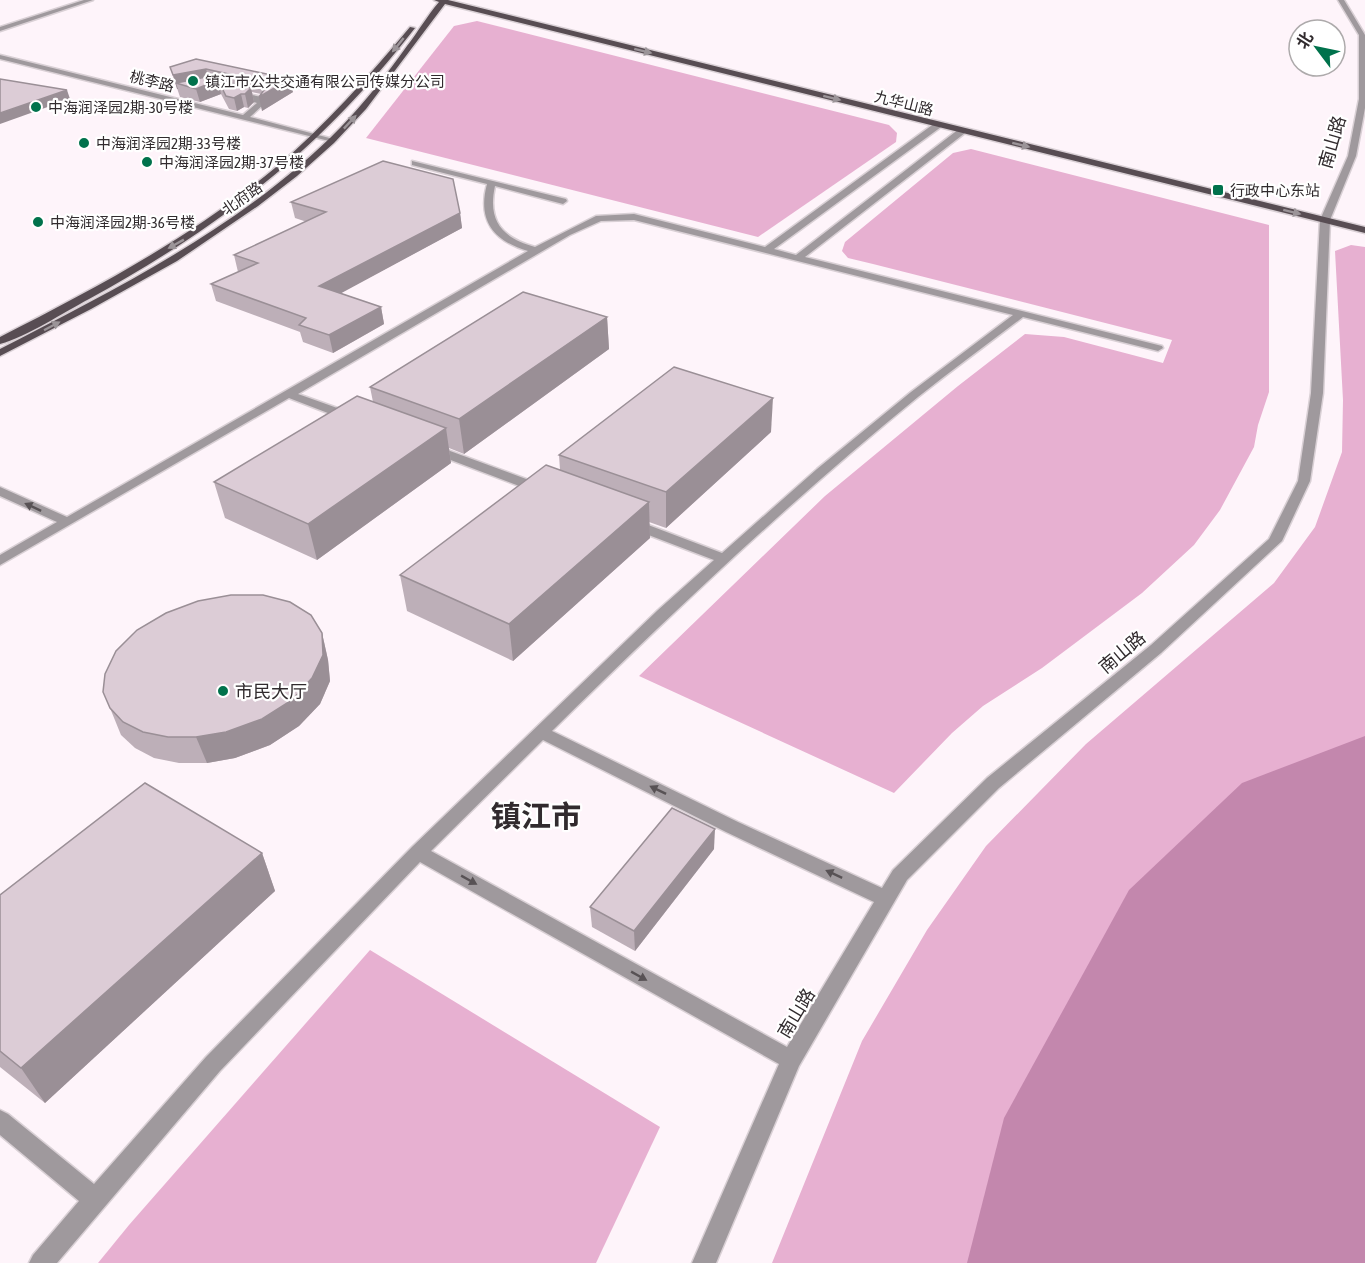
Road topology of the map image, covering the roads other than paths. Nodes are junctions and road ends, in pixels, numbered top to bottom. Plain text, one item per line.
1 (90, 0) edge
2 (440, 0) edge
3 (471, 0) edge
4 (1341, 0) edge
5 (0, 28) edge
6 (0, 57) edge
7 (224, 90) edge
8 (182, 91) edge
9 (161, 97) junction
10 (245, 118) junction
11 (938, 125) junction
12 (962, 131) junction
13 (315, 136) junction
14 (333, 140) junction
15 (1078, 149) dead end
16 (415, 163) dead end
17 (492, 183) junction
18 (563, 201) dead end
19 (1327, 213) junction
20 (1365, 230) edge
21 (768, 249) junction
22 (537, 251) junction
23 (799, 258) junction
24 (1021, 314) junction
25 (0, 341) edge
26 (1158, 348) dead end
27 (0, 353) edge
28 (288, 394) junction
29 (366, 423) edge
30 (422, 444) edge
31 (0, 491) edge
32 (556, 495) edge
33 (622, 520) edge
34 (67, 522) junction
35 (723, 558) junction
36 (0, 561) edge
37 (541, 732) junction
38 (418, 852) junction
39 (887, 899) junction
40 (791, 1060) junction
41 (0, 1121) edge
42 (96, 1200) junction
43 (41, 1263) edge
44 (704, 1263) edge

1 - 5 street
2 -> 11 main road, 九华山路
2 -> 13 main road, 北府路
14 -> 2 main road, 北府路
3 - 15 main road, 九华山路
4 - 19 street, 南山路
6 - 9 street, 桃李路
7 - 10 street
8 - 9 street
9 - 10 street, 桃李路
10 - 13 street, 桃李路
11 - 12 main road, 九华山路
11 - 21 street
12 -> 19 main road, 九华山路
12 - 23 street
13 - 14 street, 桃李路
13 -> 25 main road, 北府路
27 -> 14 main road, 北府路
16 - 17 street
17 - 18 street
17 - 22 street
19 - 20 main road, 九华山路
19 - 39 street, 南山路
21 - 22 street
21 - 23 street
22 - 28 street
23 - 24 street
24 - 26 street
24 - 35 street
28 - 29 street
28 - 34 street
30 - 32 street
34 -> 31 street
33 - 35 street
34 - 36 street
35 - 37 street
37 - 38 street
39 -> 37 street
38 -> 40 street
38 - 42 street
39 - 40 street, 南山路
40 - 44 street, 南山路
41 - 42 street
42 - 43 street

